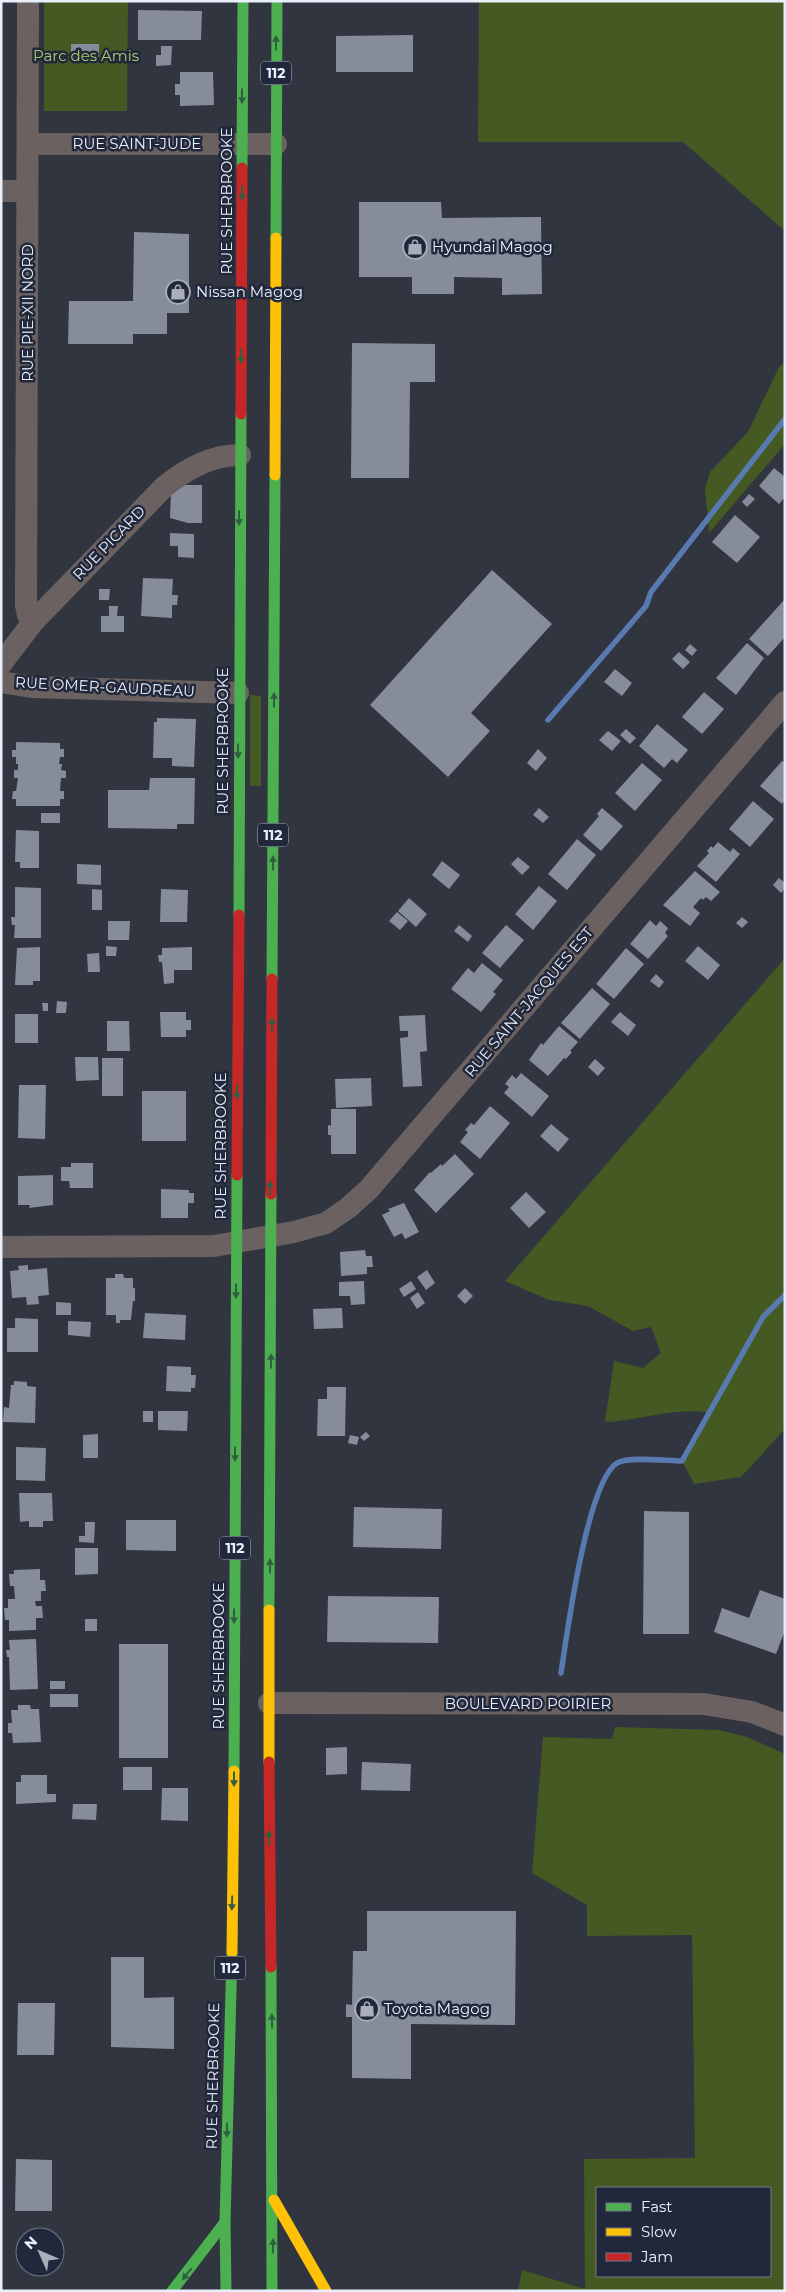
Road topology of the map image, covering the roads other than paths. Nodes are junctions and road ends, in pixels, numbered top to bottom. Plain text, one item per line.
1 (28, 1) edge
2 (243, 1) edge
3 (277, 1) edge
4 (28, 144) junction
5 (276, 144) junction
6 (242, 145) junction
7 (1, 191) edge
8 (27, 191) junction
9 (240, 455) junction
10 (33, 622) junction
11 (1, 664) edge
12 (1, 682) edge
13 (238, 693) junction
14 (785, 702) edge
15 (270, 1236) junction
16 (236, 1243) junction
17 (1, 1247) edge
18 (269, 1703) junction
19 (785, 1725) edge
20 (274, 2200) junction
21 (226, 2222) junction
22 (172, 2291) edge
23 (226, 2291) edge
24 (272, 2291) edge
25 (326, 2291) edge

1 - 4 street, RUE PIE-XII NORD
2 -> 6 main road, RUE SHERBROOKE / 112
5 -> 3 main road, 112
4 - 6 street, RUE SAINT-JUDE
4 - 8 street, RUE PIE-XII NORD
5 - 6 street, RUE SAINT-JUDE
15 -> 5 main road, 112
6 -> 9 main road, RUE SHERBROOKE / 112
7 - 8 street
8 - 10 street, RUE PIE-XII NORD
9 - 10 street, RUE PICARD
9 -> 13 main road, RUE SHERBROOKE / 112
10 - 11 street, RUE PICARD
12 - 13 street, RUE OMER-GAUDREAU
13 -> 16 main road, RUE SHERBROOKE / 112
14 - 15 street, RUE SAINT-JACQUES EST
15 - 16 street, RUE SAINT-JACQUES EST
18 -> 15 main road, 112
16 - 17 street, RUE SAINT-JACQUES EST
16 -> 21 main road, RUE SHERBROOKE / 112
18 - 19 street, BOULEVARD POIRIER
20 -> 18 main road, 112
24 -> 20 main road, 112
20 - 25 main road
21 -> 22 main road
21 - 23 main road, RUE SHERBROOKE / 112

